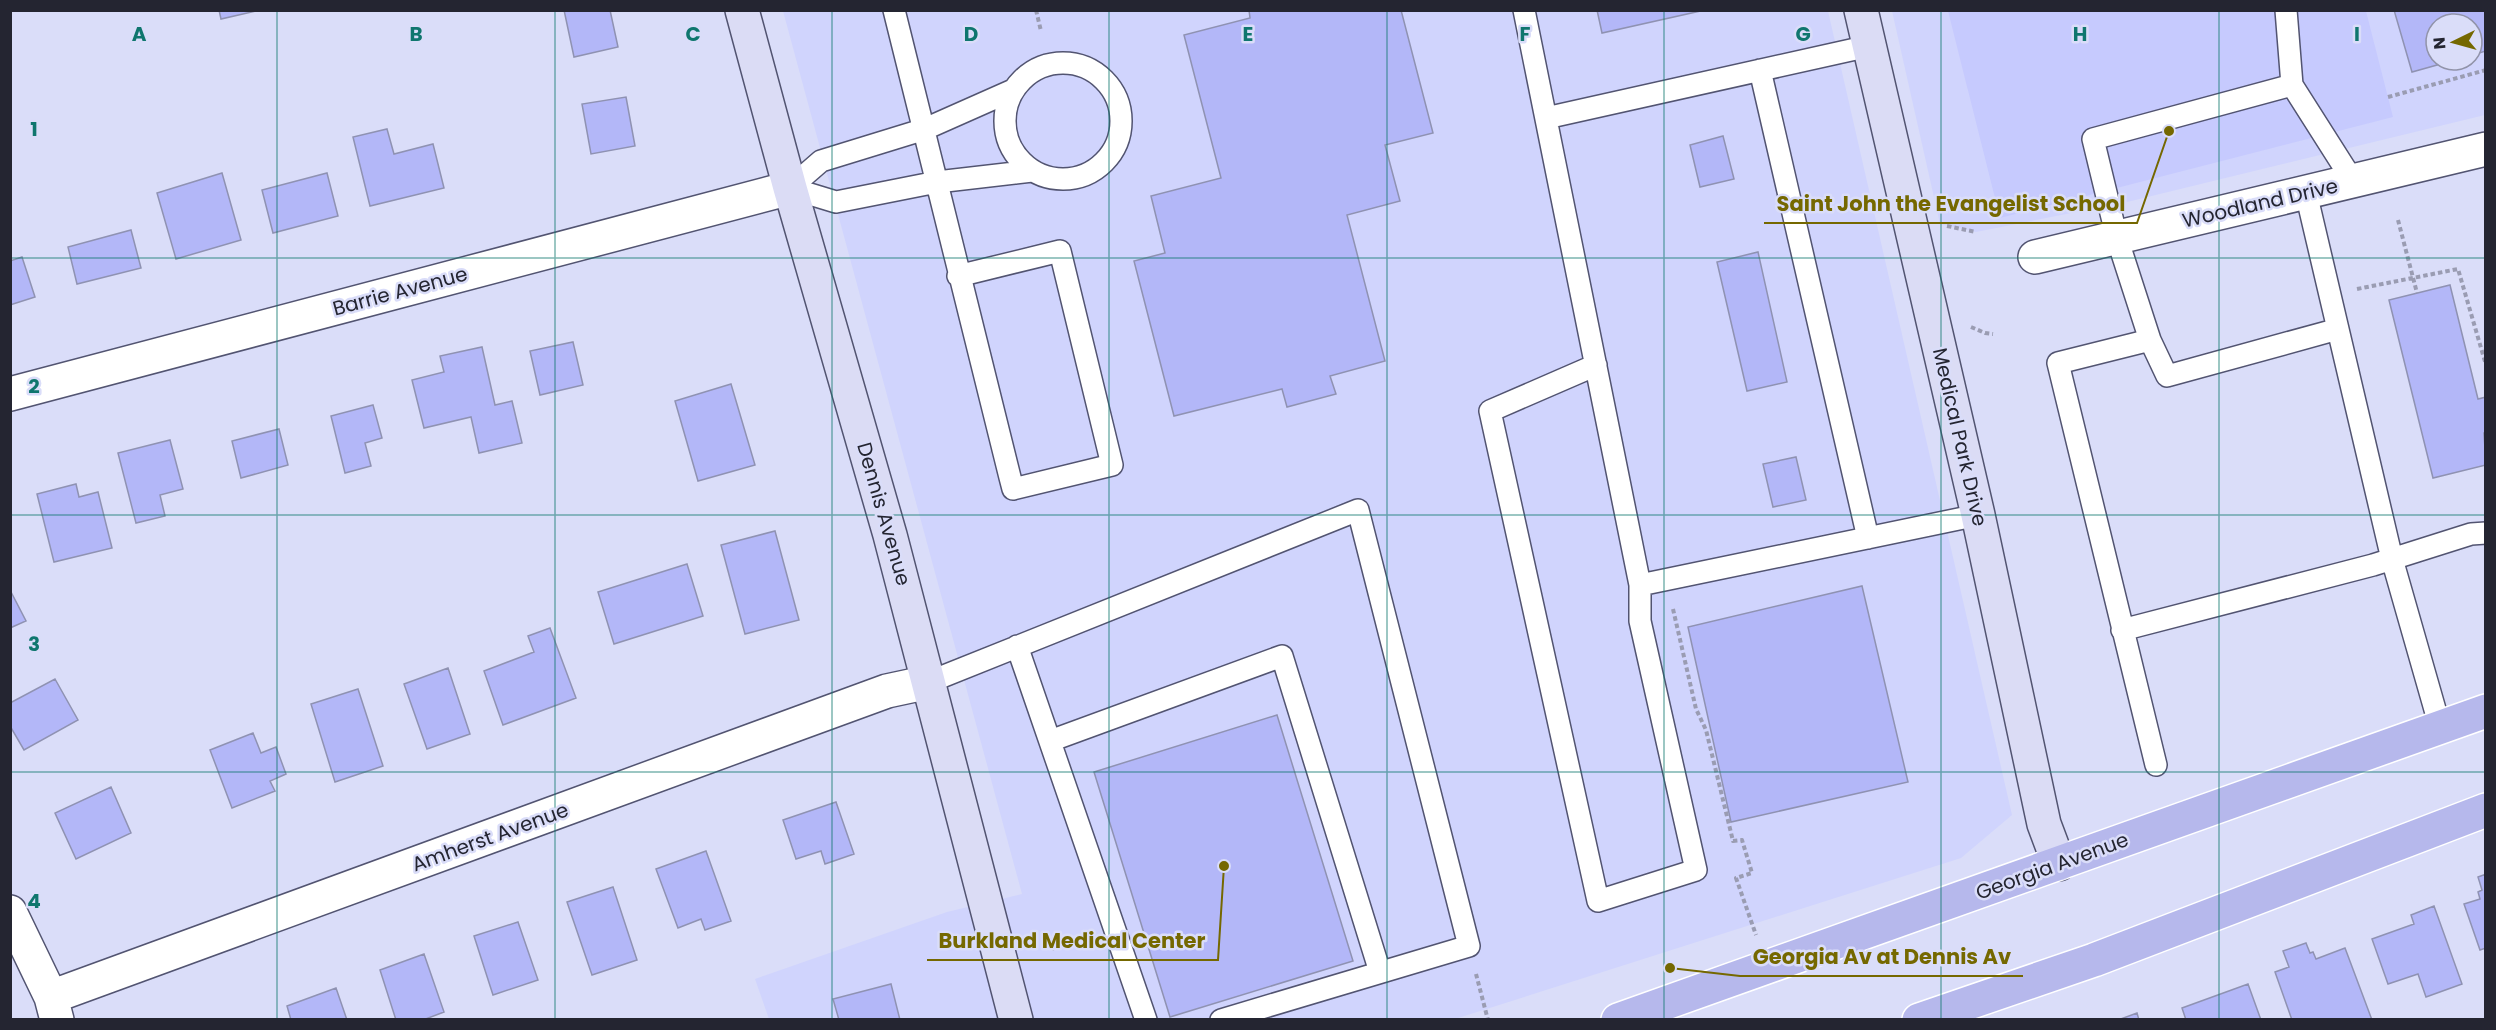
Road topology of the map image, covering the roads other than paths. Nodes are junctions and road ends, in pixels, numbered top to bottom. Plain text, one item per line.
1 (742, 10) edge
2 (1524, 10) edge
3 (1861, 10) edge
4 (2286, 10) edge
5 (894, 11) edge
6 (1869, 46) junction
7 (1760, 70) junction
8 (2292, 85) junction
9 (1013, 90) junction
10 (1546, 118) junction
11 (925, 129) junction
12 (2486, 149) edge
13 (1032, 171) junction
14 (2353, 181) junction
15 (937, 182) junction
16 (790, 188) junction
17 (2306, 193) junction
18 (2117, 238) junction
19 (2035, 257) dead end
20 (958, 276) junction
21 (2338, 329) junction
22 (2150, 340) junction
23 (1596, 365) junction
24 (10, 394) edge
25 (1978, 515) junction
26 (2486, 532) edge
27 (1868, 538) junction
28 (2392, 559) junction
29 (1640, 585) junction
30 (2122, 630) junction
31 (1017, 646) junction
32 (929, 682) junction
33 (2486, 711) edge
34 (2440, 728) junction
35 (1050, 741) junction
36 (2156, 765) dead end
37 (2486, 810) edge
38 (2059, 864) junction
39 (10, 912) edge
40 (1380, 972) junction
41 (54, 1009) edge
42 (1016, 1020) edge
43 (1146, 1020) edge
44 (1221, 1020) edge
45 (1618, 1020) edge
46 (1918, 1020) edge

1 - 16 street, Dennis Avenue
2 - 10 lane
3 - 6 street, Medical Park Drive
4 - 8 lane
5 - 11 lane
6 - 7 lane
6 - 25 street, Medical Park Drive
7 - 10 lane
7 - 27 lane
8 - 14 lane
8 - 18 lane
9 - 11 lane
9 - 13 lane
9 - 13 lane
10 - 23 lane
11 - 15 lane
11 - 16 lane
12 - 14 street, Woodland Drive
13 - 15 lane
14 - 17 street, Woodland Drive
15 - 16 lane
15 - 20 lane
16 - 24 street, Barrie Avenue
16 - 32 street, Dennis Avenue
17 - 18 street, Woodland Drive
17 - 21 lane
18 - 19 street, Woodland Drive
18 - 22 lane
20 - 20 lane
21 - 22 lane
21 - 28 lane
22 - 30 lane
23 - 29 lane
23 - 29 lane
25 - 27 lane
25 - 38 street, Medical Park Drive
26 - 28 lane
27 - 29 lane
28 - 30 lane
28 - 34 lane
30 - 36 lane
31 - 32 lane
31 - 35 lane
31 - 40 lane
32 - 41 street, Amherst Avenue
32 - 42 street, Dennis Avenue
33 - 34 main road, Georgia Avenue
34 - 38 main road, Georgia Avenue
35 - 40 lane
35 - 43 lane
37 - 46 main road
38 - 45 main road, Georgia Avenue
39 - 41 street
40 - 44 lane

